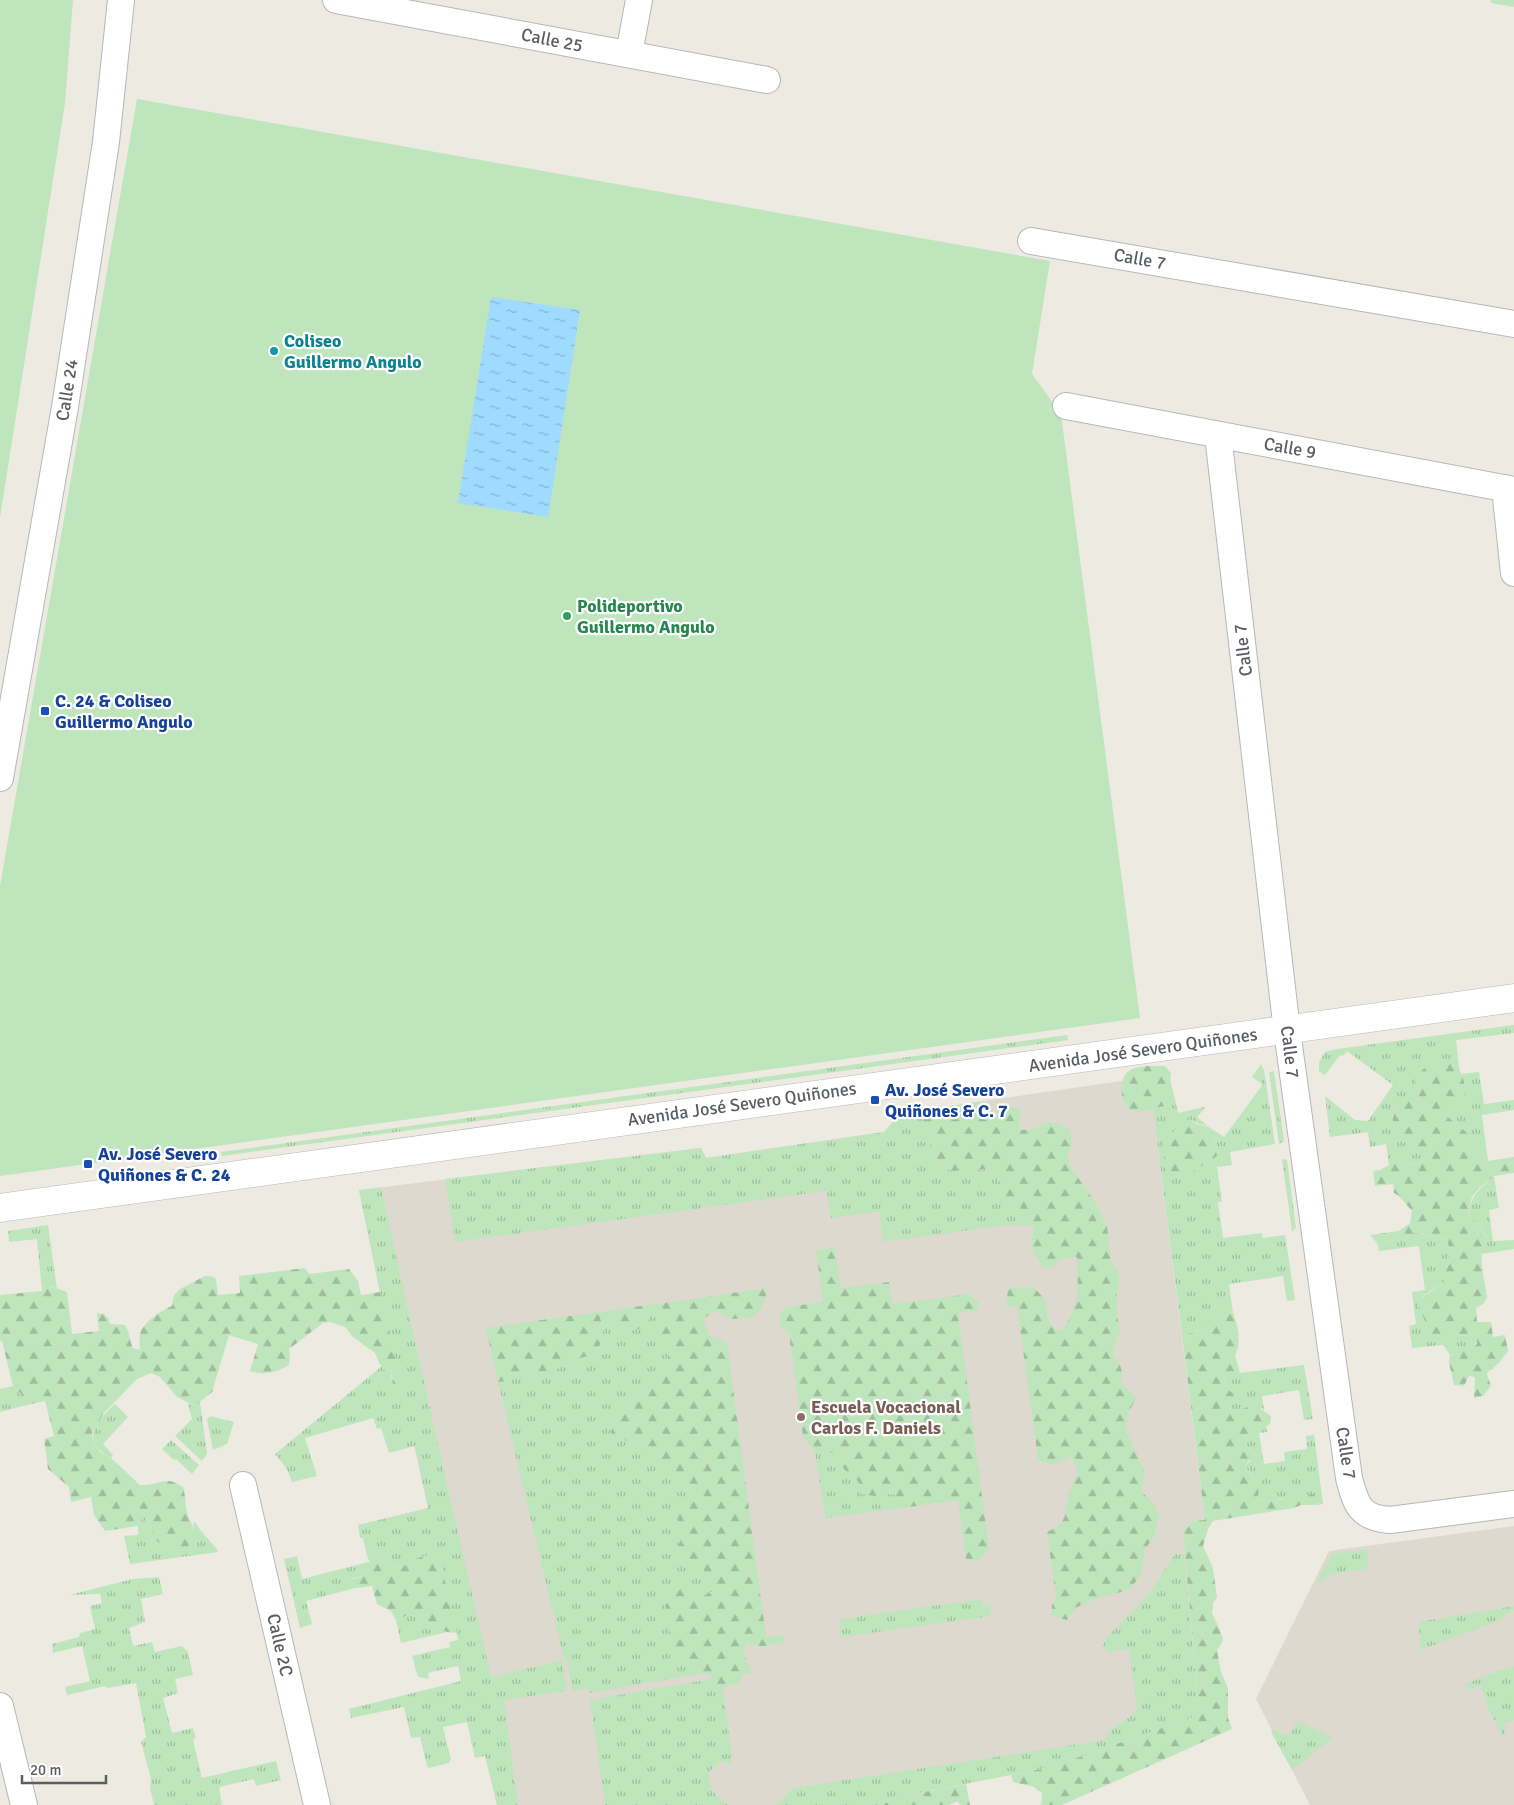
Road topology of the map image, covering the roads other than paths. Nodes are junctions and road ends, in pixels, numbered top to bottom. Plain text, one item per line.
1 (121, 0) edge
2 (639, 0) edge
3 (350, 1) edge
4 (629, 54) junction
5 (767, 80) dead end
6 (1031, 241) dead end
7 (1514, 324) edge
8 (1066, 406) dead end
9 (1218, 435) junction
10 (1509, 489) edge
11 (1514, 573) edge
12 (0, 778) edge
13 (1514, 998) edge
14 (1287, 1030) junction
15 (0, 1208) edge
16 (243, 1484) dead end
17 (1514, 1504) edge
18 (0, 1706) edge
19 (24, 1805) edge
20 (317, 1805) edge

1 - 12 street, Calle 24
2 - 4 street
3 - 4 street, Calle 25
4 - 5 street, Calle 25
6 - 7 street, Calle 7
8 - 9 street, Calle 9
9 - 10 street, Calle 9
9 - 14 street, Calle 7
10 - 11 street
13 - 14 street, Avenida José Severo Quiñones
14 - 15 street, Avenida José Severo Quiñones
14 - 17 street, Calle 7
16 - 20 street, Calle 2C
18 - 19 street

